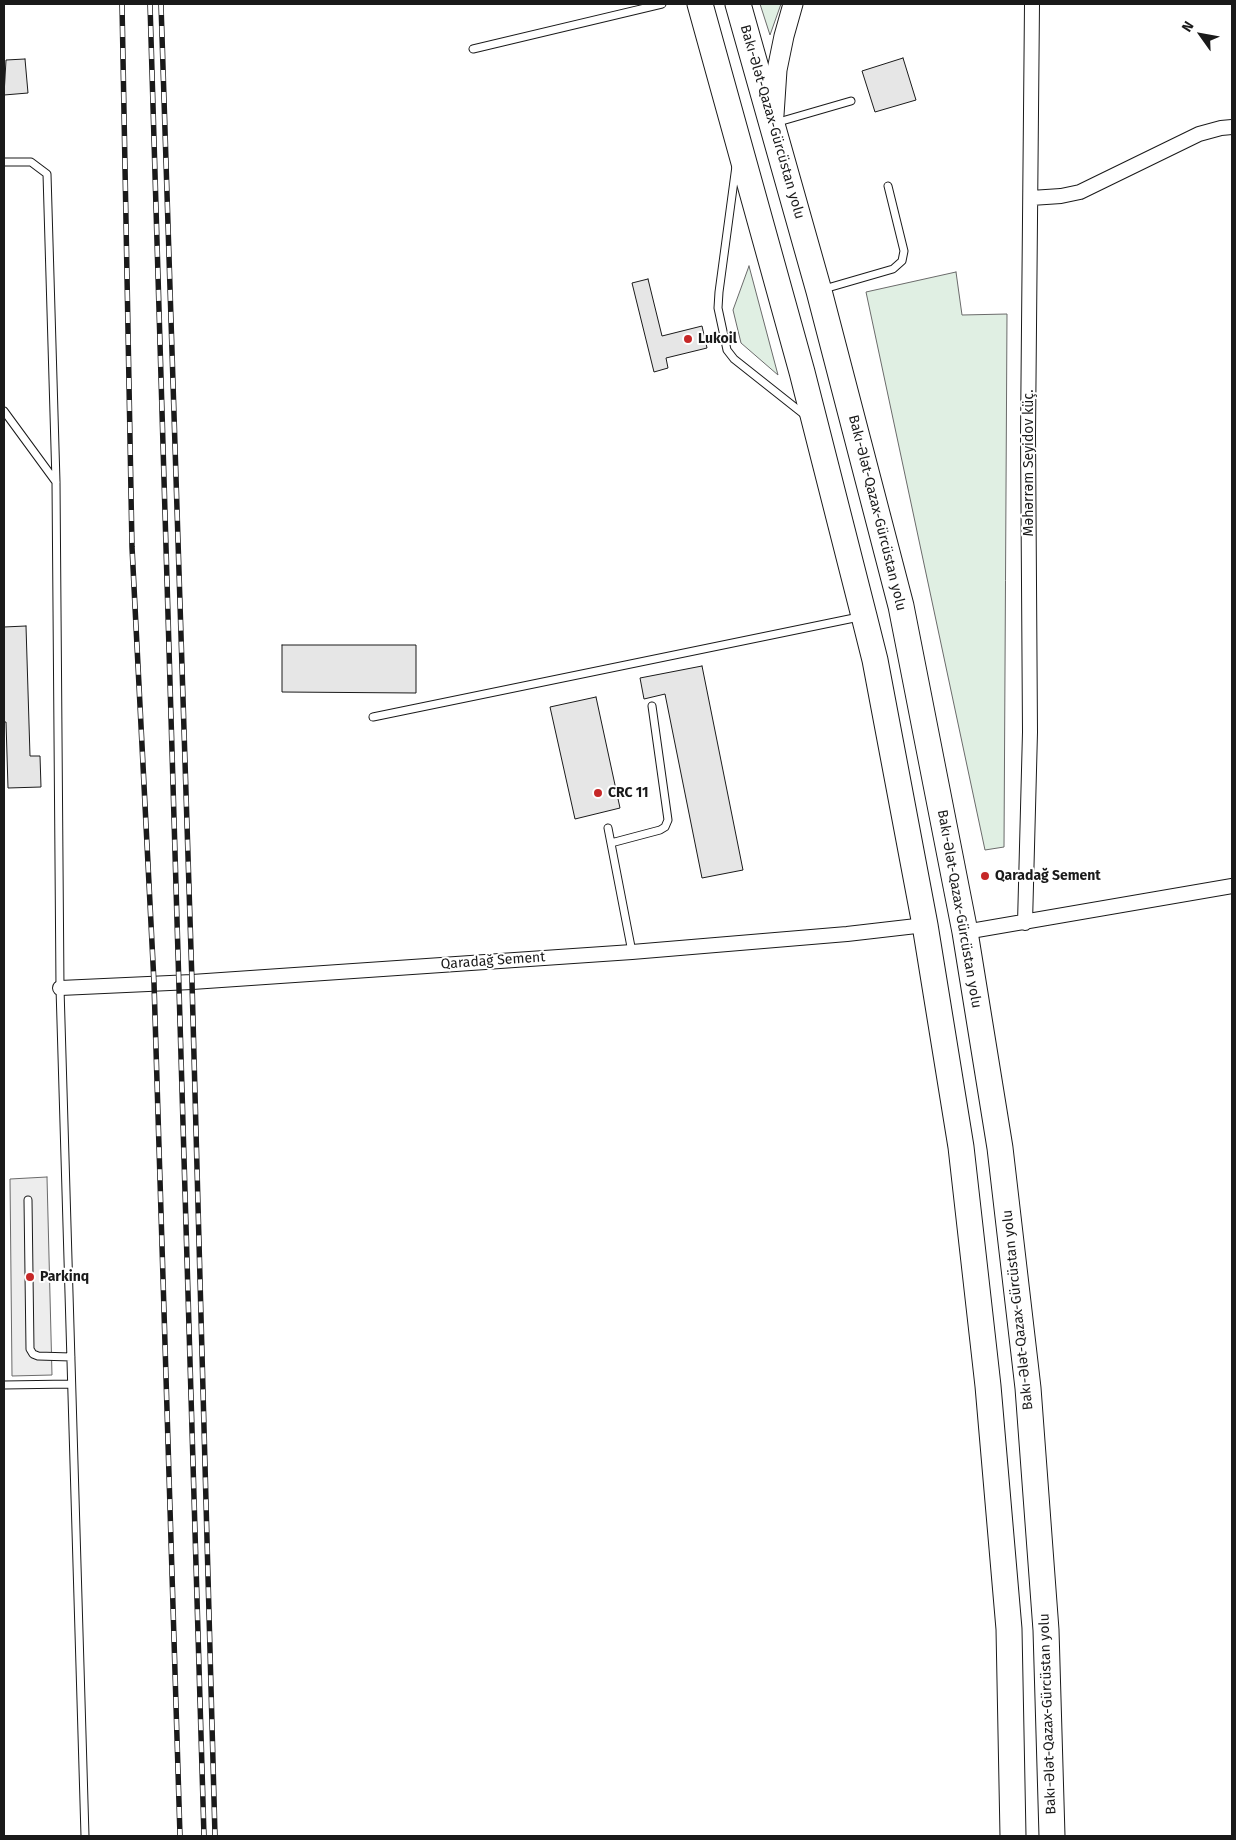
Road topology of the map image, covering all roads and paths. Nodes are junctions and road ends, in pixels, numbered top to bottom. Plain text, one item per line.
1 (662, 4) edge
2 (700, 4) edge
3 (738, 4) edge
4 (793, 4) edge
5 (1032, 4) edge
6 (473, 49) dead end
7 (851, 101) dead end
8 (773, 124) junction
9 (1232, 127) edge
10 (738, 146) junction
11 (4, 162) edge
12 (888, 186) dead end
13 (1031, 198) junction
14 (819, 290) junction
15 (4, 411) edge
16 (815, 424) junction
17 (56, 482) junction
18 (864, 616) junction
19 (652, 706) dead end
20 (373, 717) dead end
21 (608, 828) dead end
22 (611, 843) junction
23 (1232, 886) edge
24 (1026, 923) junction
25 (925, 925) junction
26 (965, 932) junction
27 (632, 952) junction
28 (60, 988) junction
29 (28, 1200) dead end
30 (71, 1358) junction
31 (71, 1384) junction
32 (4, 1385) edge
33 (85, 1836) edge
34 (1014, 1836) edge
35 (1052, 1836) edge

1 - 6 lane
2 - 10 highway
3 - 8 highway, Bakı-Ələt-Qazax-Gürcüstan yolu
4 - 8 main road
5 - 13 street, Məhərrəm Seyidov küç.
7 - 8 lane
8 - 14 highway, Bakı-Ələt-Qazax-Gürcüstan yolu
9 - 13 street
10 - 16 highway
10 - 16 lane
11 - 17 lane
12 - 14 lane
13 - 24 street, Məhərrəm Seyidov küç.
14 - 26 highway, Bakı-Ələt-Qazax-Gürcüstan yolu
15 - 17 lane
16 - 18 highway
17 - 28 lane
18 - 20 lane
18 - 25 highway
19 - 22 lane
21 - 22 lane
22 - 27 lane
23 - 24 street
24 - 26 street
25 - 27 street, Qaradağ Sement
25 - 34 highway
26 - 35 highway, Bakı-Ələt-Qazax-Gürcüstan yolu
27 - 28 street, Qaradağ Sement
28 - 30 lane
29 - 30 lane
30 - 31 lane
31 - 32 lane
31 - 33 lane

